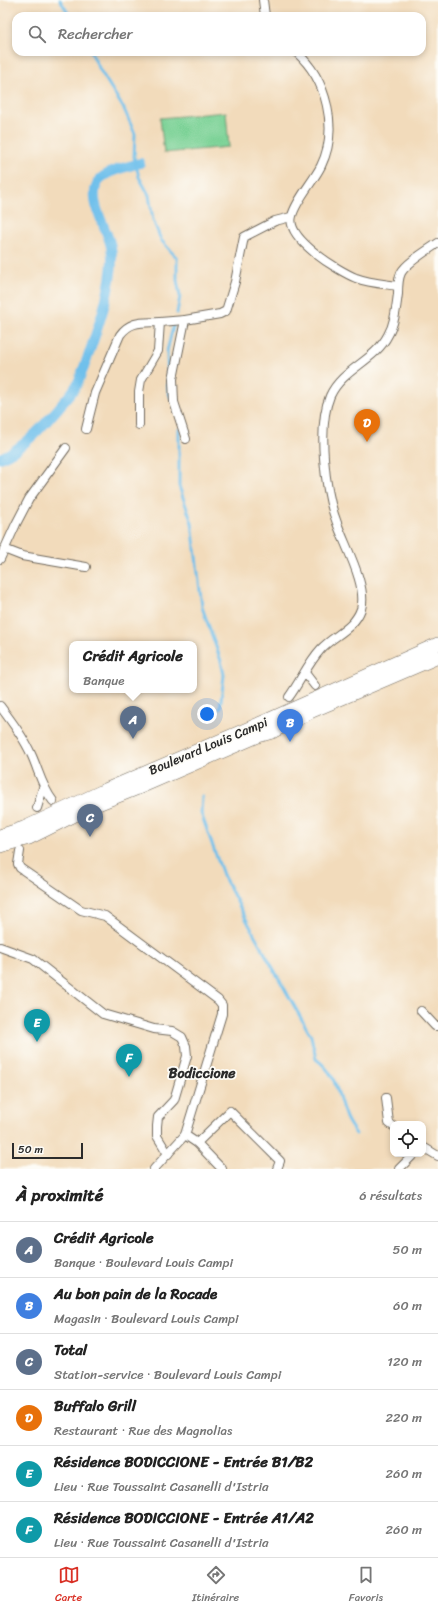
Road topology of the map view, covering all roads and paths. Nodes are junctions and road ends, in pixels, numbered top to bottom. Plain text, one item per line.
1 (263, 0) edge
2 (264, 12) edge
3 (301, 56) edge
4 (291, 217) junction
5 (438, 243) edge
6 (398, 286) junction
7 (185, 320) junction
8 (160, 322) junction
9 (139, 426) dead end
10 (86, 429) dead end
11 (186, 439) dead end
12 (66, 448) dead end
13 (4, 549) junction
14 (0, 559) edge
15 (86, 567) dead end
16 (438, 644) edge
17 (438, 657) edge
18 (305, 672) junction
19 (315, 686) dead end
20 (289, 697) dead end
21 (0, 706) edge
22 (43, 788) junction
23 (53, 801) dead end
24 (37, 808) dead end
25 (0, 836) edge
26 (0, 846) edge
27 (20, 851) dead end
28 (0, 947) edge
29 (421, 1011) dead end
30 (438, 1026) edge
31 (386, 1098) dead end
32 (390, 1124) edge
33 (185, 1135) junction
34 (197, 1143) junction
35 (426, 1149) edge
36 (168, 1154) junction
37 (438, 1156) edge
38 (411, 1157) edge
39 (154, 1169) edge
40 (222, 1169) edge
41 (277, 1169) edge
42 (399, 1169) edge

1 - 2 street
3 - 4 street
4 - 6 street
4 - 7 street
5 - 6 street
6 - 18 street
7 - 8 street
7 - 11 street
8 - 9 street
8 - 10 street
12 - 13 street
13 - 14 street
13 - 15 street
16 - 25 main road, Boulevard Louis Campi
17 - 26 main road, Boulevard Louis Campi
18 - 19 street
18 - 20 street
21 - 22 street
22 - 23 street
22 - 24 street
27 - 33 street
28 - 36 street
29 - 30 street
31 - 32 street
33 - 34 street
33 - 36 street
34 - 40 street
34 - 41 street
35 - 37 street
36 - 39 street
38 - 42 street

